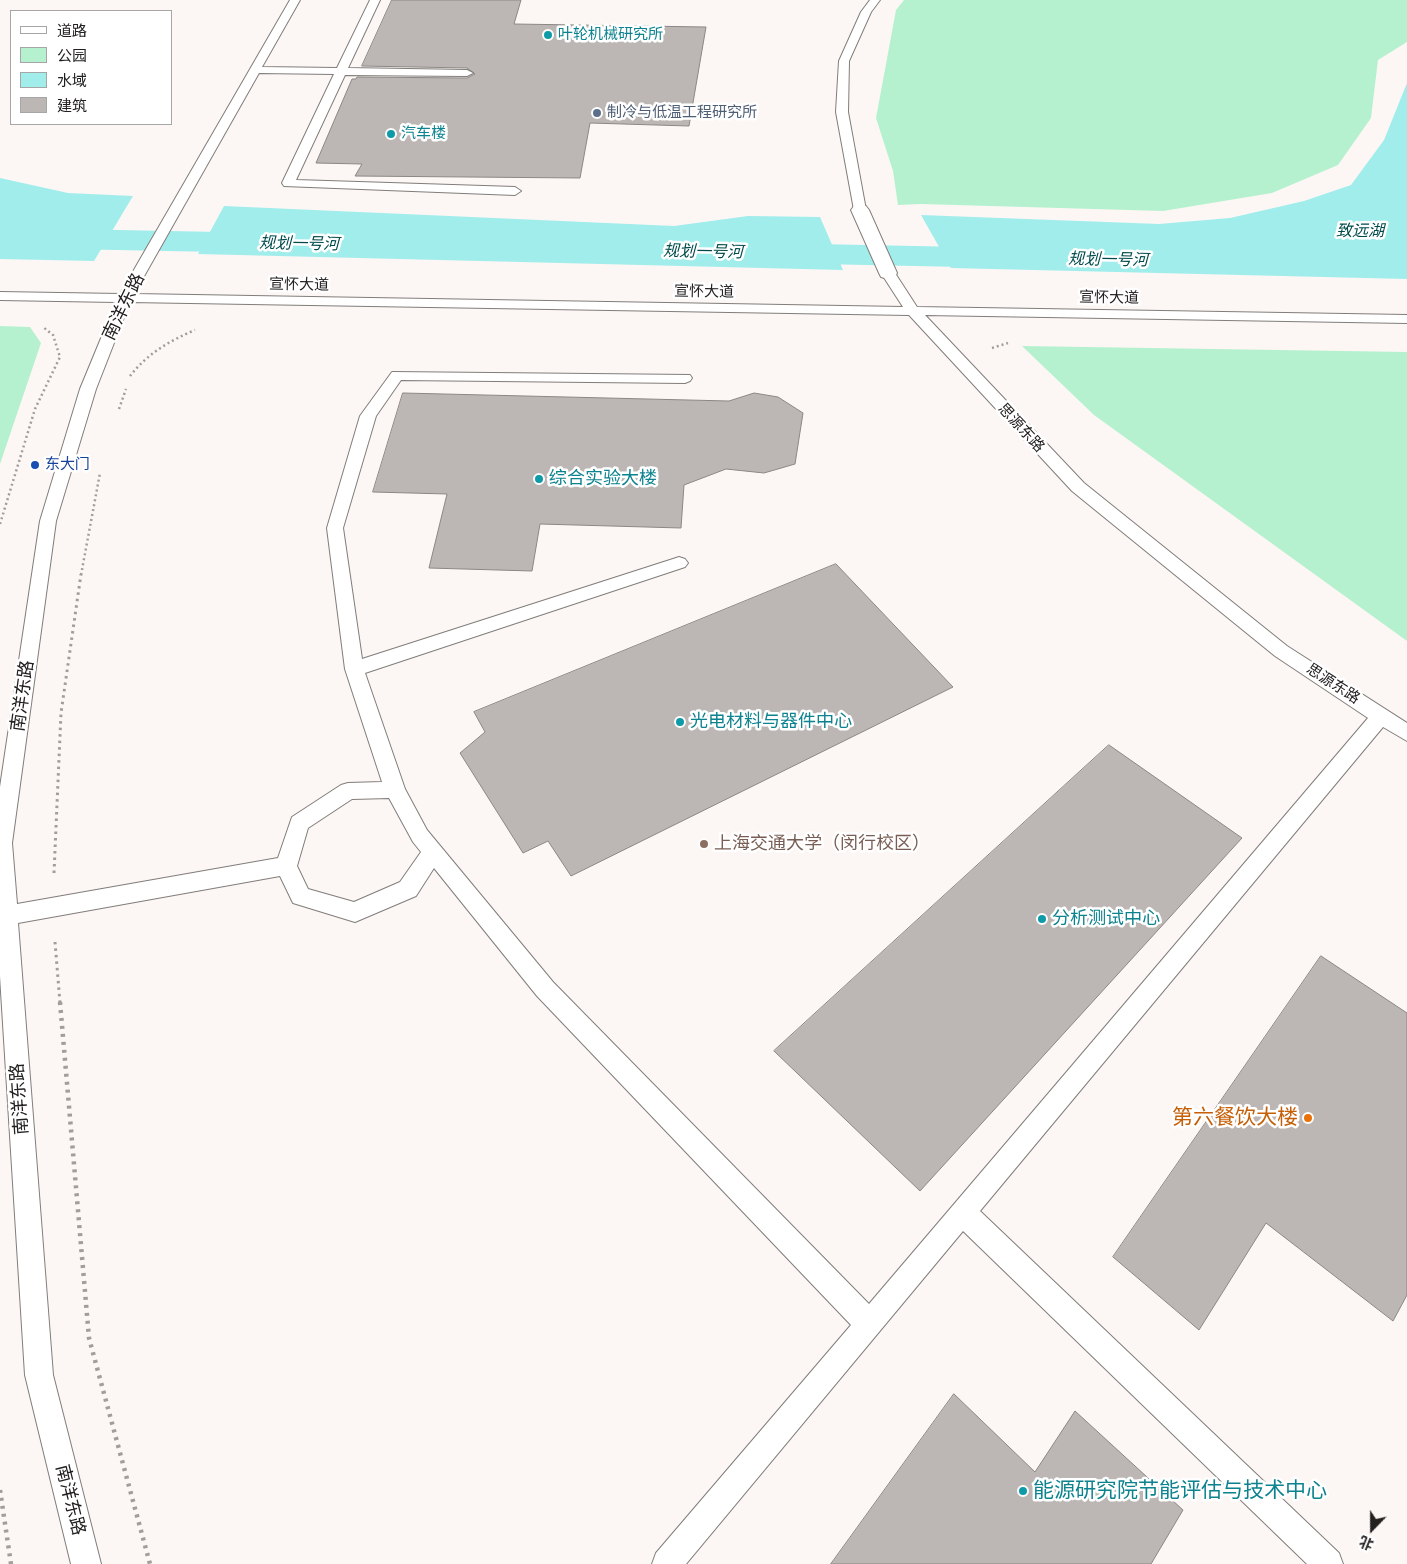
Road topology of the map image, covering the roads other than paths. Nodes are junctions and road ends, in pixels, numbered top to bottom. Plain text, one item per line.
1 (295, 0) edge
2 (375, 0) edge
3 (875, 0) edge
4 (255, 70) junction
5 (342, 70) junction
6 (467, 73) dead end
7 (515, 191) dead end
8 (860, 210) joint
9 (888, 273) joint
10 (0, 296) edge
11 (125, 298) junction
12 (913, 311) junction
13 (1407, 319) edge
14 (685, 378) dead end
15 (679, 564) dead end
16 (354, 669) junction
17 (1381, 716) junction
18 (1407, 733) edge
19 (395, 790) junction
20 (433, 852) junction
21 (286, 866) junction
22 (3, 916) edge
23 (963, 1214) junction
24 (869, 1324) junction
25 (86, 1564) edge
26 (667, 1564) edge
27 (1328, 1564) edge

1 - 4 lane, 南洋东路
2 - 5 lane
3 - 8 lane, 思源东路
4 - 5 lane
4 - 11 lane, 南洋东路
5 - 6 lane
5 - 7 lane
8 - 9 street, 思源东路
9 - 12 lane, 思源东路
10 - 11 lane, 宣怀大道
11 - 12 lane, 宣怀大道
11 - 22 lane, 南洋东路
12 - 13 lane, 宣怀大道
12 - 17 lane, 思源东路
14 - 16 lane
15 - 16 lane
16 - 19 lane
17 - 18 lane, 思源东路
17 - 23 lane
19 - 20 lane
19 - 21 lane
20 - 21 lane
20 - 24 lane
21 - 22 lane
22 - 25 lane, 南洋东路
23 - 24 lane
23 - 27 lane
24 - 26 lane

